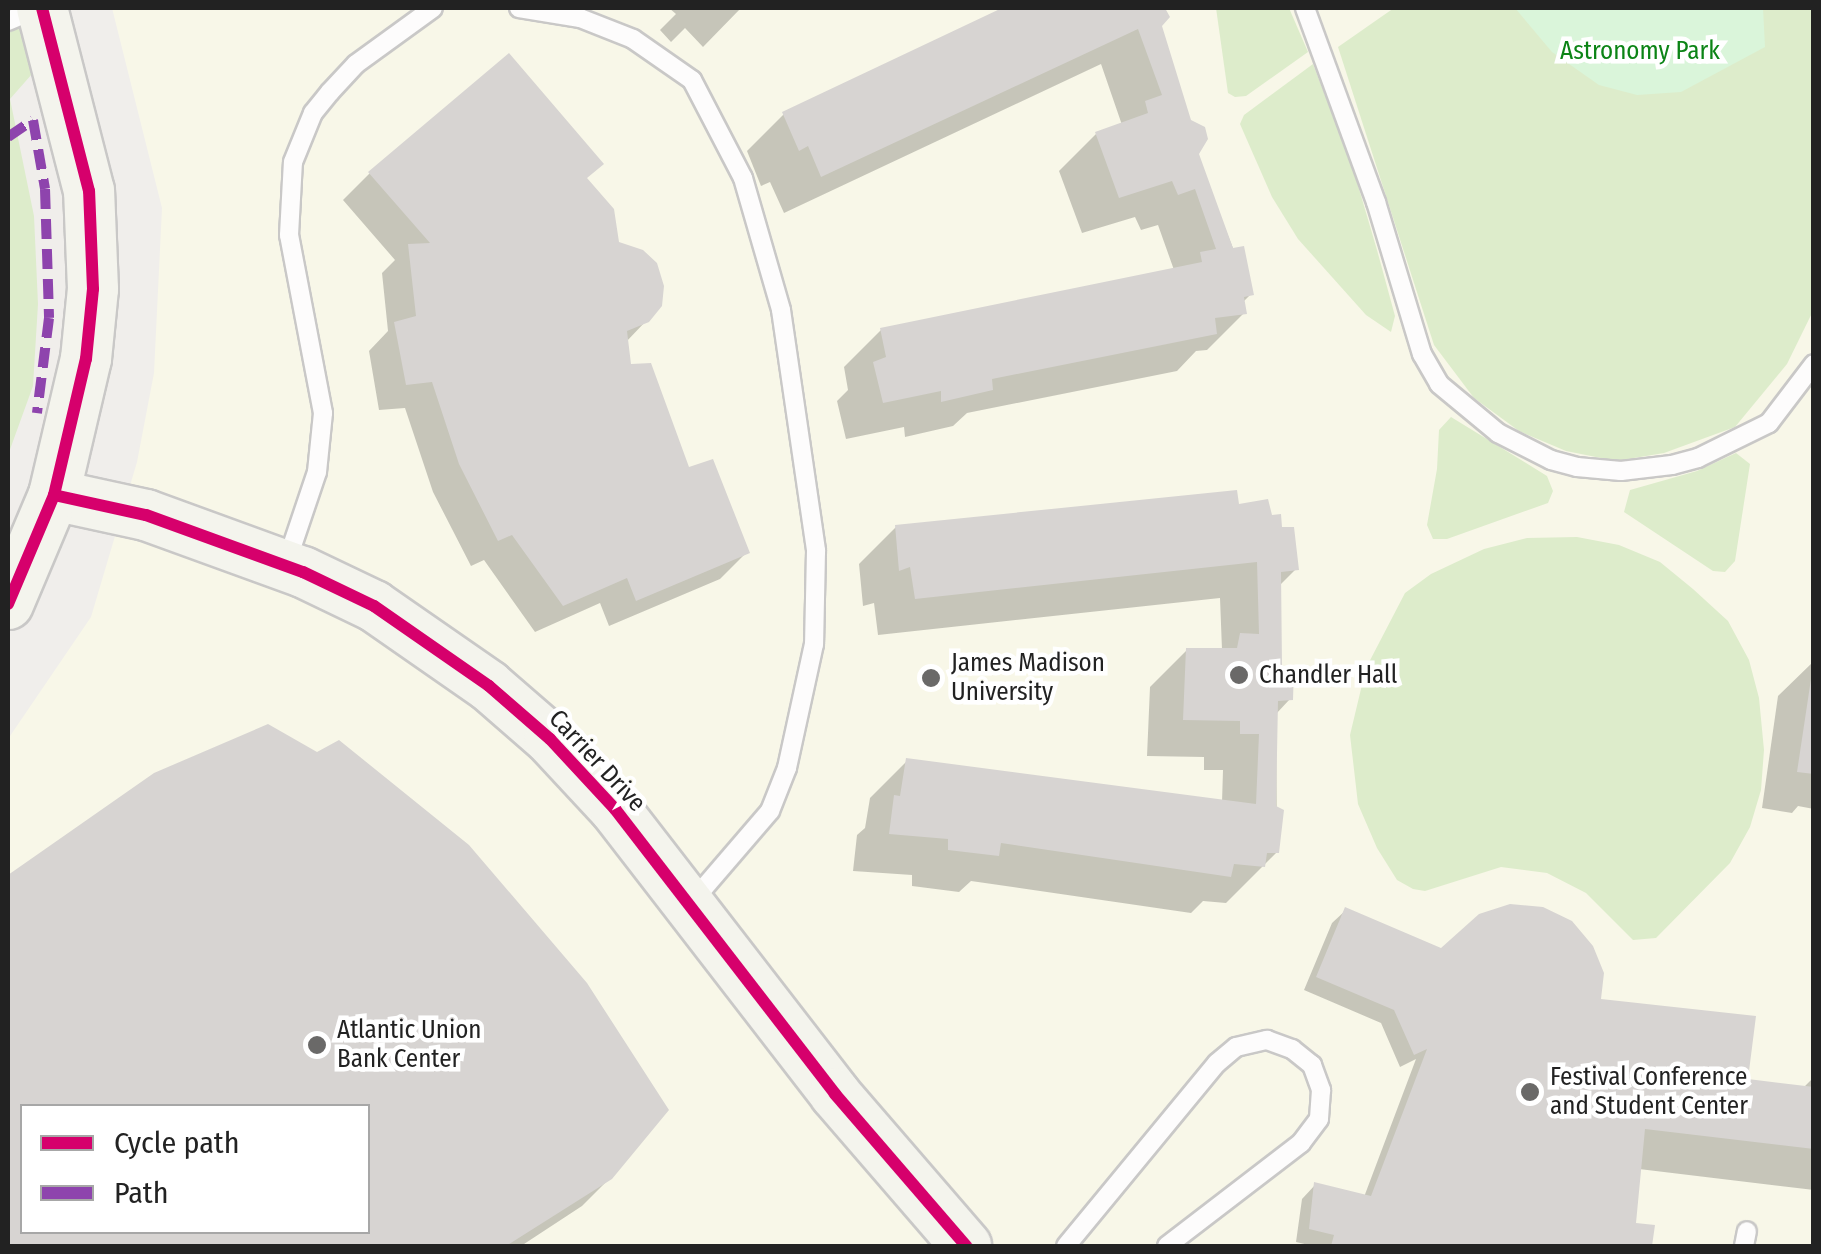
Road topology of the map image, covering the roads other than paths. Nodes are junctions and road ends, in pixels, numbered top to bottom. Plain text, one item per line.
1 (40, 8) edge
2 (433, 8) edge
3 (520, 8) edge
4 (1305, 8) edge
5 (8, 21) edge
6 (1814, 364) edge
7 (54, 494) junction
8 (286, 565) junction
9 (8, 604) edge
10 (689, 906) junction
11 (966, 1246) edge
12 (1066, 1246) edge
13 (1167, 1246) edge

1 - 5 lane
1 - 7 street
2 - 8 lane
3 - 10 lane
4 - 6 lane
7 - 8 street, Carrier Drive
7 - 9 street
8 - 10 street, Carrier Drive
10 - 11 street, Carrier Drive
12 - 13 lane

